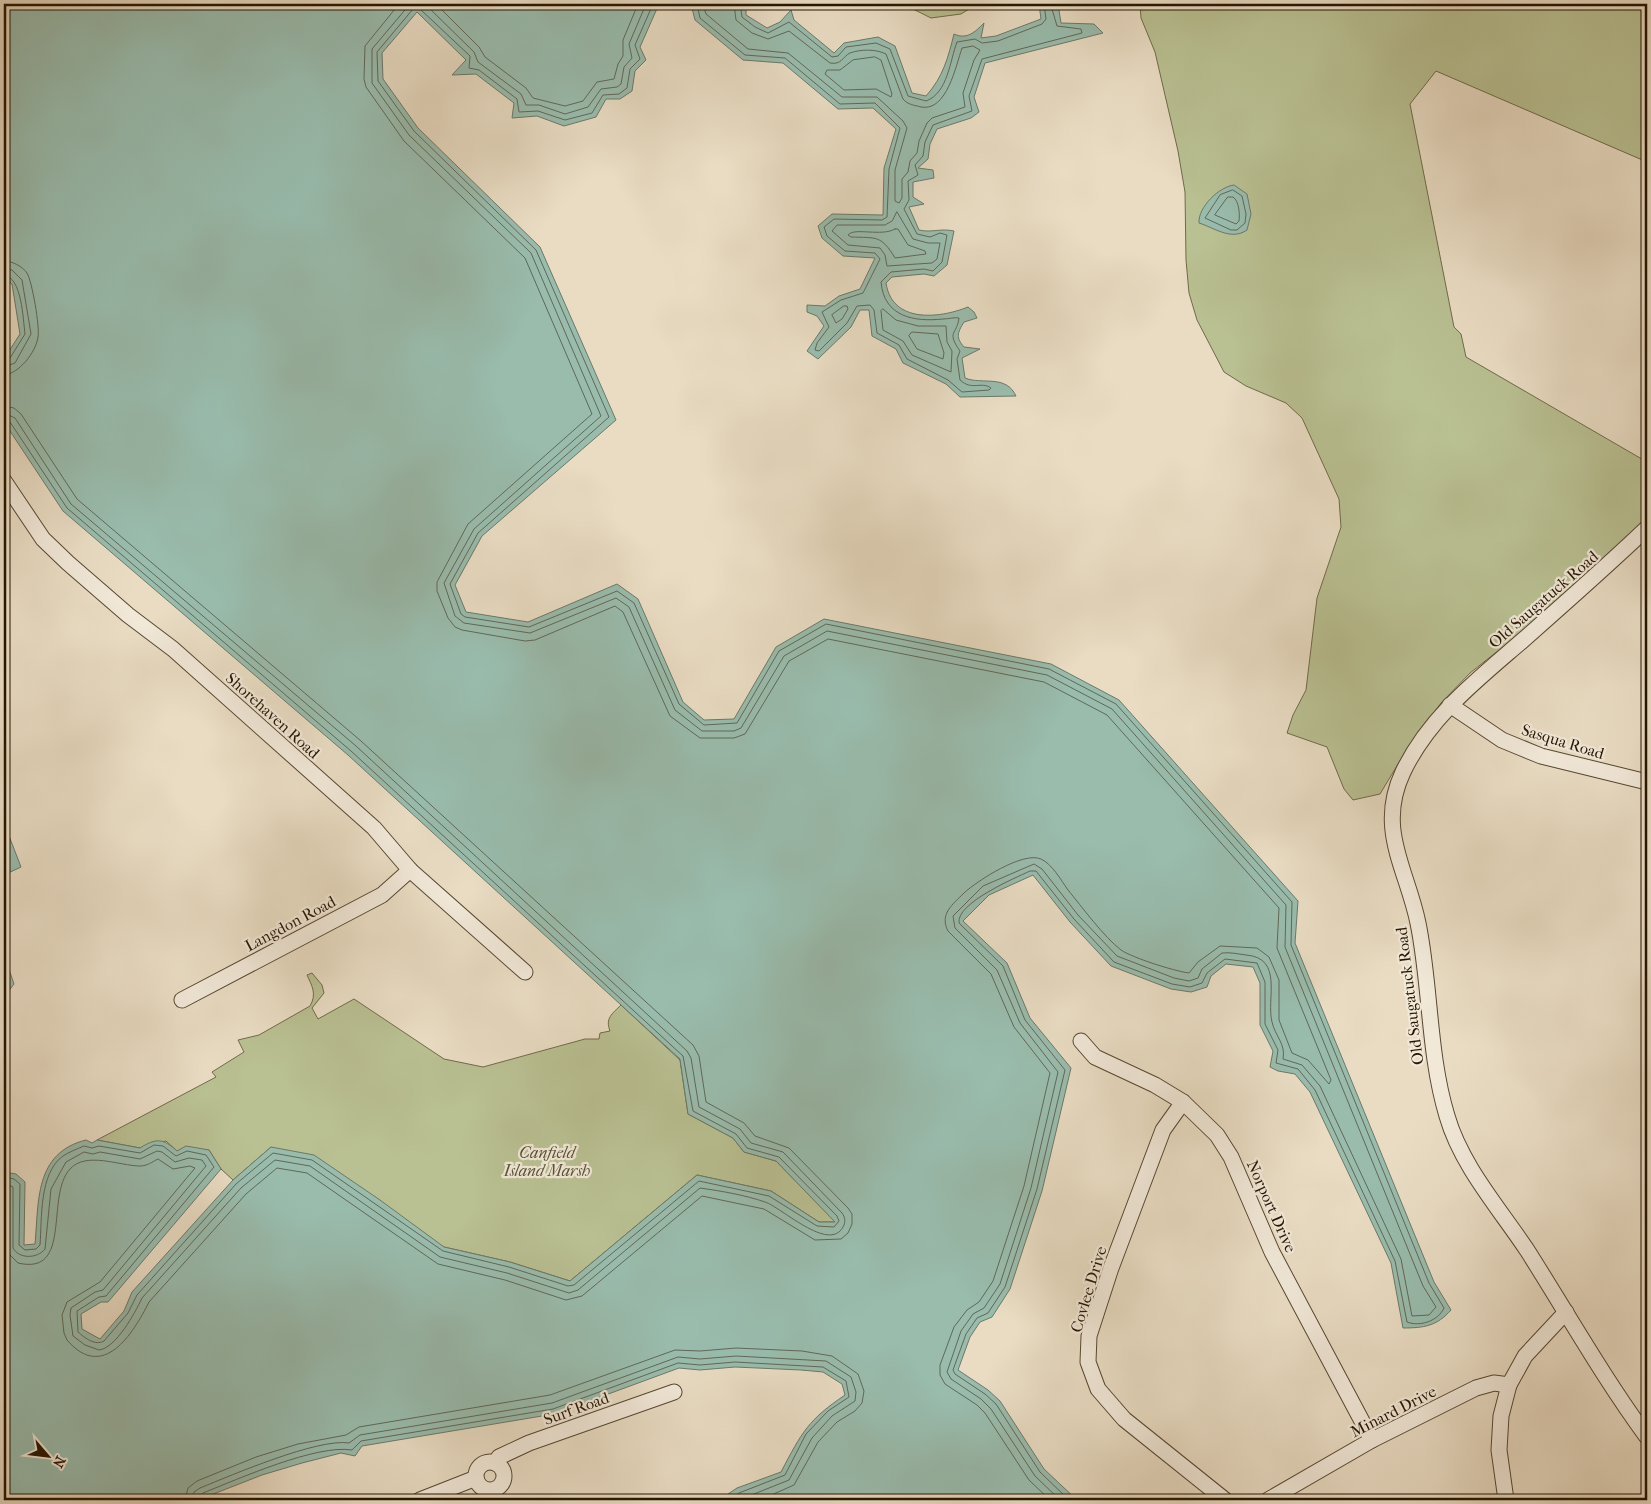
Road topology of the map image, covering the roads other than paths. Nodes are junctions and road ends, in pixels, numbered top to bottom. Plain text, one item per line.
1 (4, 481) edge
2 (1647, 528) edge
3 (1450, 705) junction
4 (1647, 782) edge
5 (410, 870) junction
6 (525, 972) dead end
7 (182, 1000) dead end
8 (1082, 1041) dead end
9 (1183, 1102) junction
10 (1566, 1312) junction
11 (1509, 1385) junction
12 (674, 1392) dead end
13 (1647, 1437) edge
14 (1372, 1440) junction
15 (495, 1463) junction
16 (476, 1478) junction
17 (420, 1500) edge
18 (1225, 1500) edge
19 (1268, 1500) edge
20 (1506, 1500) edge

1 - 5 street, Shorehaven Road
2 - 3 street, Old Saugatuck Road
3 - 4 street, Sasqua Road
3 - 10 street, Old Saugatuck Road
5 - 6 street, Shorehaven Road
5 - 7 street, Langdon Road
8 - 9 street, Norport Drive
9 - 14 street, Norport Drive
9 - 18 street, Covlee Drive
10 - 11 street
10 - 13 street, Old Saugatuck Road
11 - 14 street, Minard Drive
11 - 20 street
12 - 15 street, Surf Road
14 - 19 street, Minard Drive
15 - 16 street, Surf Road
15 - 16 street
16 - 17 street, Surf Road

